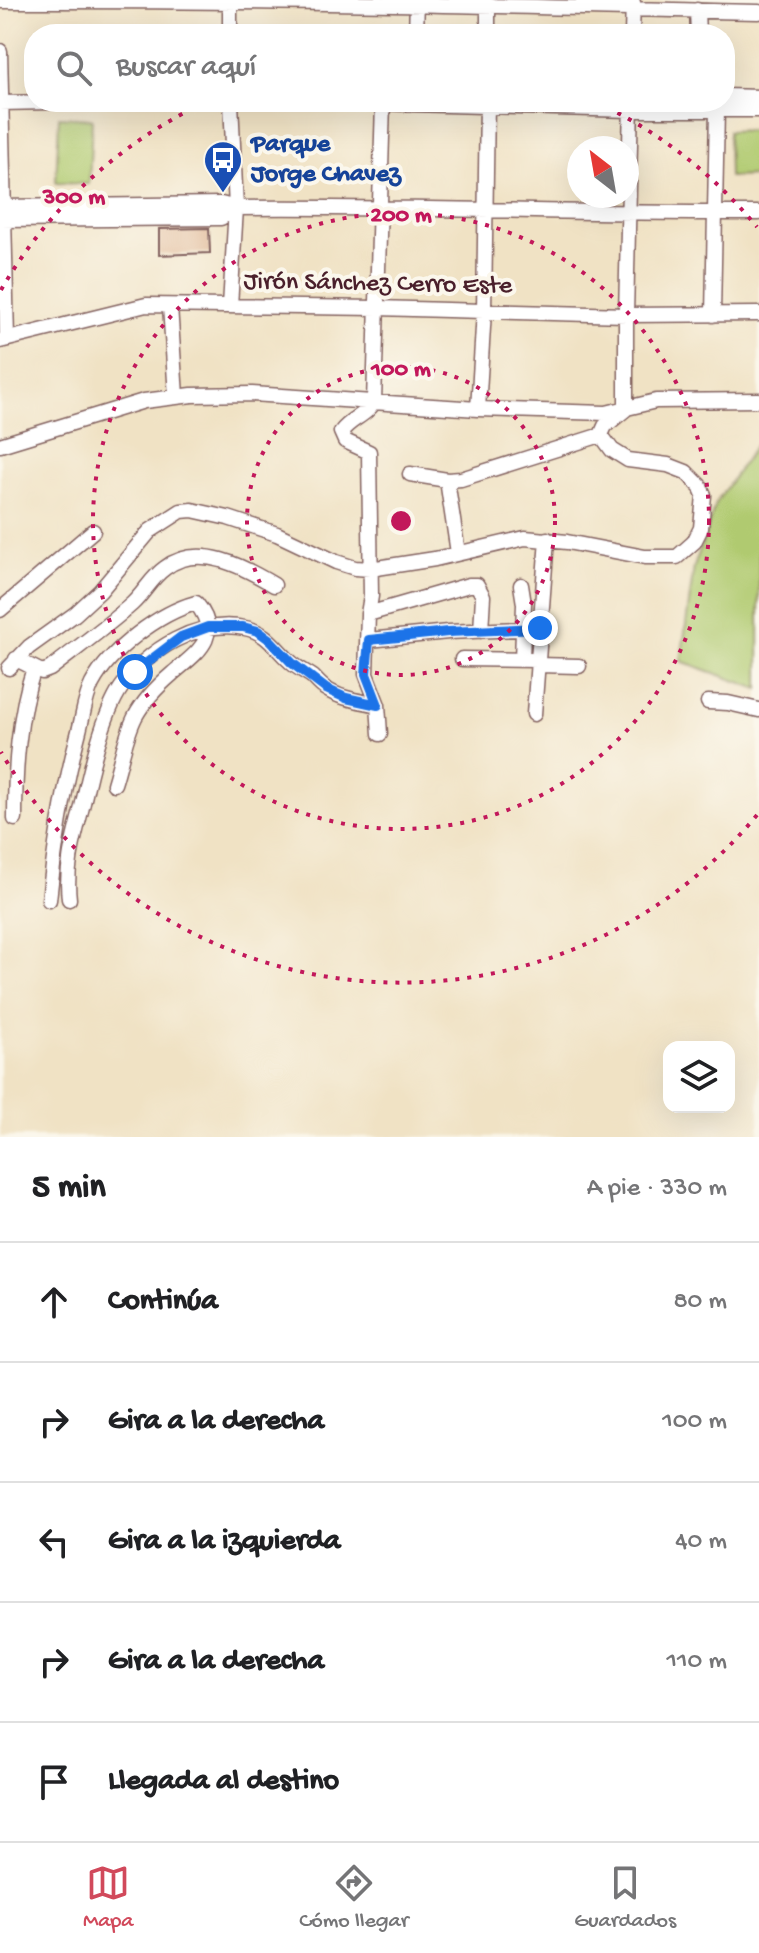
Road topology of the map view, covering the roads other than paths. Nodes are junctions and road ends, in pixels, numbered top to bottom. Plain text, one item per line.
1 (230, 0) edge
2 (0, 1) edge
3 (417, 3) edge
4 (633, 4) edge
5 (488, 5) junction
6 (704, 7) edge
7 (759, 12) edge
8 (230, 24) edge
9 (416, 24) edge
10 (488, 24) edge
11 (632, 24) edge
12 (0, 51) edge
13 (759, 97) edge
14 (735, 100) edge
15 (1, 103) edge
16 (24, 103) edge
17 (735, 105) edge
18 (759, 110) edge
19 (231, 112) edge
20 (383, 112) edge
21 (487, 112) edge
22 (631, 112) edge
23 (720, 112) edge
24 (381, 206) junction
25 (236, 208) junction
26 (486, 210) junction
27 (629, 213) junction
28 (759, 213) edge
29 (3, 214) edge
30 (715, 214) junction
31 (170, 306) junction
32 (230, 306) junction
33 (377, 308) junction
34 (484, 311) junction
35 (759, 314) edge
36 (626, 315) junction
37 (713, 315) junction
38 (4, 340) edge
39 (176, 396) junction
40 (759, 400) edge
41 (374, 402) junction
42 (478, 409) junction
43 (626, 409) junction
44 (601, 435) junction
45 (0, 445) edge
46 (410, 474) dead end
47 (447, 480) junction
48 (93, 531) dead end
49 (547, 539) junction
50 (458, 553) junction
51 (370, 569) junction
52 (274, 585) dead end
53 (521, 585) dead end
54 (0, 610) edge
55 (368, 614) junction
56 (208, 627) junction
57 (540, 628) junction
58 (481, 631) junction
59 (522, 631) junction
60 (369, 640) junction
61 (462, 659) dead end
62 (522, 659) junction
63 (538, 663) junction
64 (579, 666) dead end
65 (34, 668) junction
66 (708, 702) dead end
67 (378, 705) junction
68 (759, 710) edge
69 (534, 714) dead end
70 (380, 734) dead end
71 (114, 784) dead end
72 (15, 819) dead end
73 (69, 899) dead end
74 (49, 900) dead end

1 - 2 street
1 - 3 street
1 - 8 street
3 - 5 street
3 - 9 street
4 - 5 street
4 - 6 street
4 - 11 street
5 - 10 street
6 - 7 street
12 - 15 street
13 - 14 street
15 - 16 street
15 - 29 street
17 - 18 street
19 - 25 street
20 - 24 street
21 - 26 street
22 - 27 street
23 - 30 street
24 - 25 street
24 - 26 street
24 - 33 street
25 - 29 street
25 - 32 street
26 - 27 street
26 - 34 street
27 - 30 street
27 - 36 street
28 - 30 street
29 - 38 street
30 - 37 street
31 - 32 street, Jirón Sánchez Cerro Este
31 - 38 street, Jirón Sánchez Cerro Este
31 - 39 street
32 - 33 street, Jirón Sánchez Cerro Este
33 - 34 street, Jirón Sánchez Cerro Este
33 - 41 street
34 - 36 street, Jirón Sánchez Cerro Este
34 - 42 street
35 - 37 street, Jirón Sánchez Cerro Este
36 - 37 street, Jirón Sánchez Cerro Este
36 - 43 street
39 - 41 street
39 - 45 street
40 - 43 street
41 - 42 street
41 - 51 street
42 - 43 street
43 - 44 street
44 - 47 street
44 - 49 street
46 - 47 street
47 - 50 street
48 - 54 street
49 - 50 street
49 - 57 street
50 - 51 street
51 - 55 street
51 - 65 street
52 - 65 street
53 - 59 street
55 - 58 street
55 - 60 street
56 - 67 street
56 - 71 street
56 - 73 street
56 - 74 street
57 - 59 street
57 - 63 street
58 - 59 street
58 - 60 street
59 - 62 street
60 - 67 street
61 - 62 street
62 - 63 street
63 - 64 street
63 - 69 street
65 - 72 street
66 - 68 street
67 - 70 street

